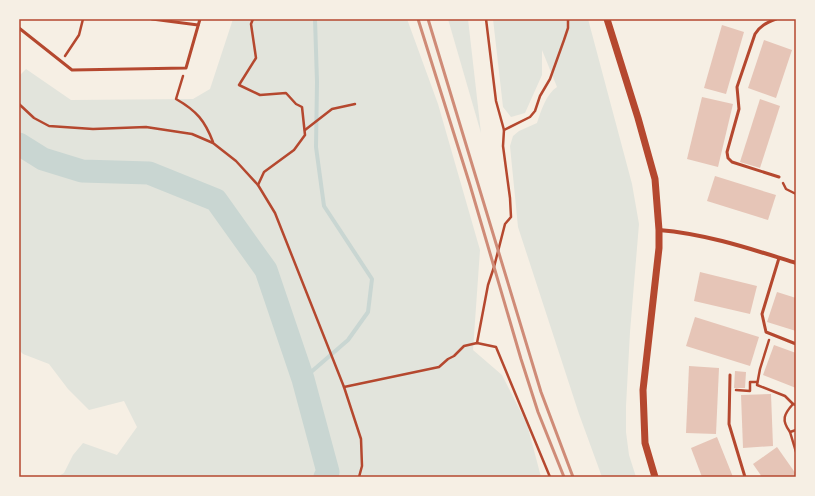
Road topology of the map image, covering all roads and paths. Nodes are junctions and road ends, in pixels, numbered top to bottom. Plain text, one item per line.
1 (83, 19) edge
2 (152, 19) edge
3 (200, 19) edge
4 (253, 19) edge
5 (486, 19) edge
6 (568, 19) edge
7 (607, 19) edge
8 (776, 19) edge
9 (198, 25) junction
10 (19, 28) edge
11 (62, 61) junction
12 (186, 68) junction
13 (19, 104) edge
14 (354, 104) dead end
15 (304, 130) junction
16 (504, 130) junction
17 (213, 143) junction
18 (779, 177) joint
19 (258, 185) junction
20 (796, 194) edge
21 (659, 230) junction
22 (778, 258) junction
23 (796, 263) edge
24 (770, 334) junction
25 (477, 343) junction
26 (796, 344) edge
27 (730, 375) dead end
28 (757, 382) junction
29 (344, 387) junction
30 (746, 390) dead end
31 (795, 404) edge
32 (796, 430) edge
33 (790, 432) junction
34 (796, 443) edge
35 (794, 447) junction
36 (796, 452) edge
37 (359, 477) edge
38 (550, 477) edge
39 (655, 477) edge
40 (745, 477) edge

1 - 11 path
2 - 9 lane
3 - 9 lane
4 - 15 path
5 - 16 path
6 - 16 path
7 - 21 street
8 - 18 lane
9 - 12 lane
10 - 11 lane
11 - 12 lane
12 - 17 path
13 - 17 path
14 - 15 path
15 - 19 path
16 - 25 path
17 - 19 path
18 - 20 path
19 - 29 path
21 - 22 street
21 - 39 street
22 - 23 street
22 - 24 lane
24 - 26 lane
24 - 28 path
25 - 29 path
25 - 38 path
27 - 40 lane
28 - 30 path
28 - 31 path
29 - 37 path
31 - 33 path
32 - 33 path
33 - 35 path
34 - 35 path
35 - 36 path

